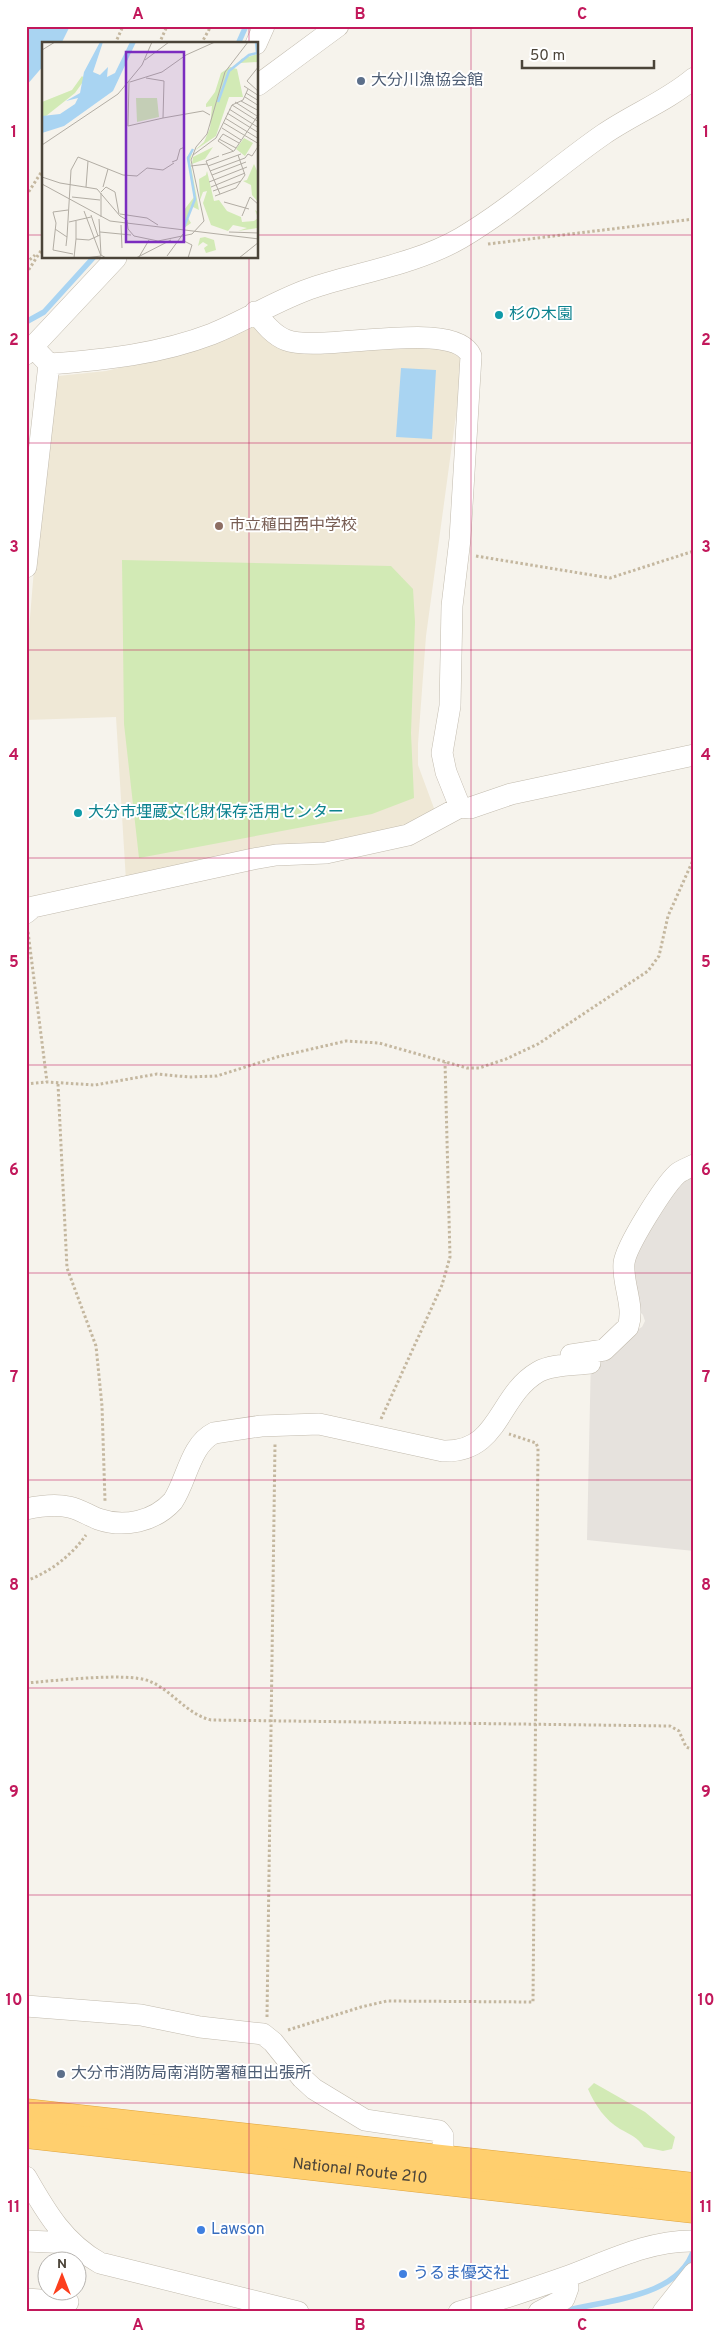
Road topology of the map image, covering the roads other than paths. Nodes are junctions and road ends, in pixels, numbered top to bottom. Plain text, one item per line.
1 (264, 26) edge
2 (338, 26) edge
3 (257, 42) edge
4 (694, 78) edge
5 (259, 85) edge
6 (115, 259) edge
7 (255, 312) junction
8 (30, 350) edge
9 (49, 364) junction
10 (26, 567) edge
11 (694, 755) edge
12 (460, 807) junction
13 (26, 913) edge
14 (694, 1165) edge
15 (590, 1363) dead end
16 (517, 1389) junction
17 (26, 1509) edge
18 (26, 2006) edge
19 (26, 2113) edge
20 (26, 2134) edge
21 (443, 2160) junction
22 (26, 2177) edge
23 (694, 2188) edge
24 (694, 2209) edge
25 (694, 2240) edge
26 (27, 2241) edge
27 (72, 2243) junction
28 (26, 2250) edge
29 (694, 2273) edge
30 (567, 2277) junction
31 (26, 2299) edge
32 (68, 2302) dead end
33 (292, 2311) edge
34 (459, 2312) edge
35 (538, 2312) edge
36 (663, 2312) edge

1 - 3 street
2 - 5 street
4 - 7 street
6 - 8 street
7 - 9 street
7 - 12 street
8 - 9 street
9 - 10 street
11 - 12 street
12 - 13 street
14 - 16 street
15 - 16 street
16 - 17 street
18 - 21 street
19 - 21 highway, National Route 210
20 - 24 highway, National Route 210
21 - 23 highway, National Route 210
22 - 27 street
25 - 30 street
26 - 27 street
26 - 28 street
27 - 33 street
29 - 36 street
30 - 34 street
30 - 35 street
31 - 32 street

